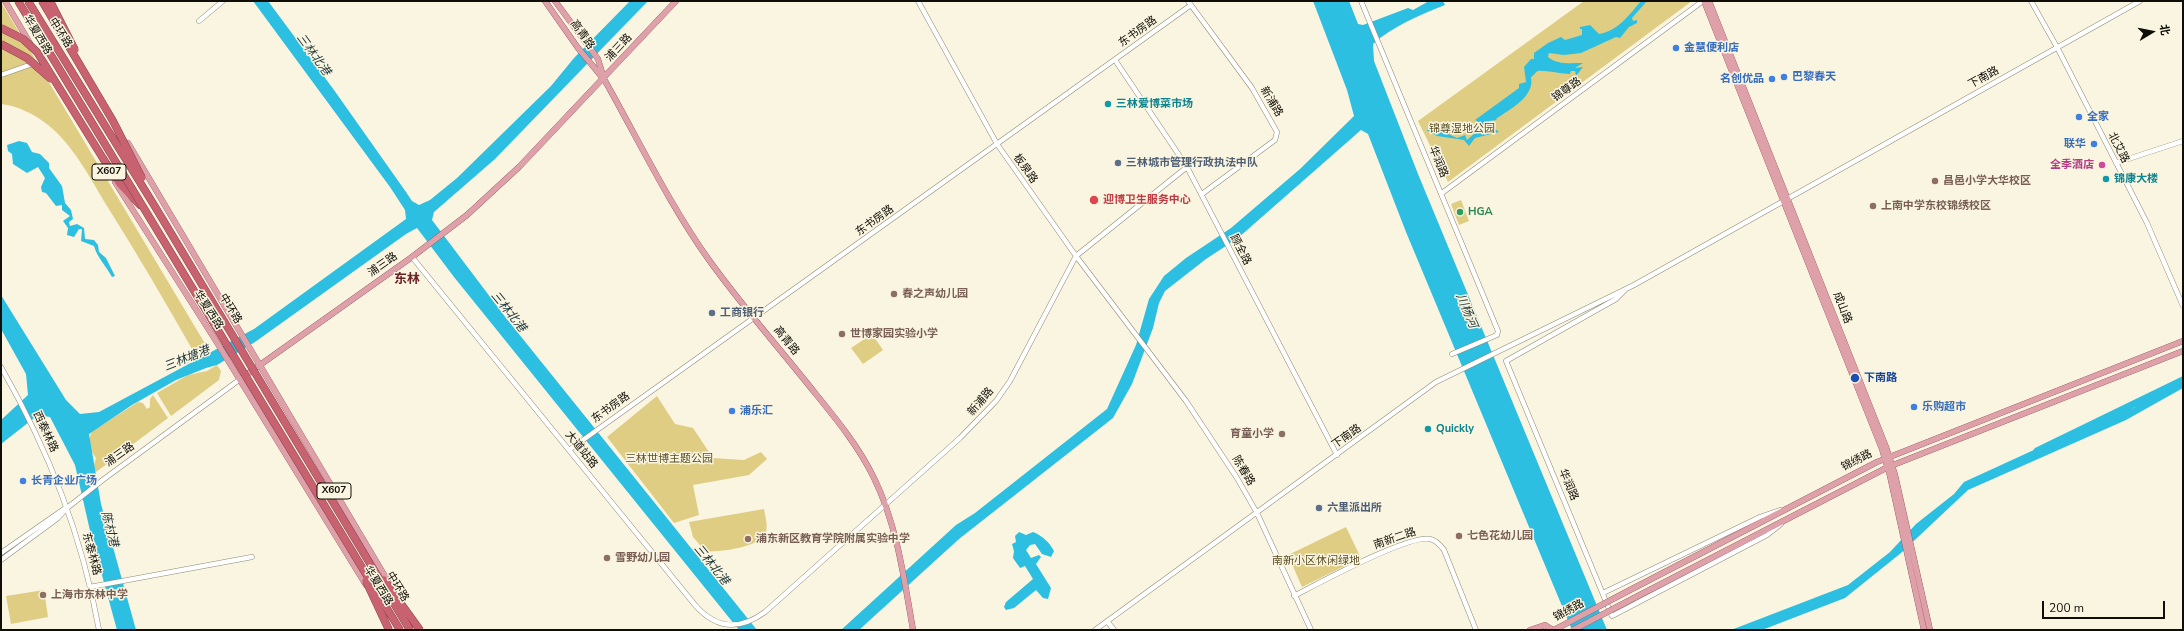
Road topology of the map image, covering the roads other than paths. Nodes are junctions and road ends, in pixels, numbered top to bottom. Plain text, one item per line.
1 (5, 1) edge
2 (18, 1) edge
3 (28, 1) edge
4 (41, 1) edge
5 (50, 1) edge
6 (223, 1) edge
7 (545, 1) edge
8 (555, 1) edge
9 (676, 1) edge
10 (918, 1) edge
11 (1361, 1) edge
12 (1703, 1) edge
13 (1709, 1) edge
14 (2031, 1) edge
15 (2140, 1) edge
16 (1189, 3) edge
17 (198, 21) dead end
18 (1, 28) edge
19 (1, 44) edge
20 (2058, 49) junction
21 (40, 60) junction
22 (1115, 60) junction
23 (1, 75) edge
24 (86, 76) junction
25 (604, 79) junction
26 (59, 86) junction
27 (2183, 141) edge
28 (997, 144) junction
29 (2116, 163) junction
30 (1187, 166) junction
31 (1202, 194) junction
32 (1442, 194) junction
33 (1785, 200) junction
34 (154, 205) junction
35 (146, 211) junction
36 (1076, 256) junction
37 (412, 257) junction
38 (1627, 288) junction
39 (2183, 306) edge
40 (754, 317) junction
41 (1136, 336) joint
42 (2183, 341) edge
43 (2183, 351) edge
44 (1452, 354) dead end
45 (1506, 361) joint
46 (260, 366) junction
47 (1, 367) edge
48 (239, 380) junction
49 (569, 450) junction
50 (1337, 455) junction
51 (1887, 458) junction
52 (1890, 466) junction
53 (886, 505) junction
54 (1791, 506) junction
55 (67, 508) junction
56 (1257, 513) junction
57 (1794, 514) junction
58 (362, 550) junction
59 (1, 553) edge
60 (355, 555) junction
61 (252, 557) dead end
62 (1, 560) edge
63 (1911, 560) junction
64 (90, 587) junction
65 (1603, 593) junction
66 (1294, 596) junction
67 (1107, 620) junction
68 (751, 621) joint
69 (99, 630) edge
70 (389, 630) edge
71 (393, 630) edge
72 (400, 630) edge
73 (410, 630) edge
74 (417, 630) edge
75 (420, 630) edge
76 (913, 630) edge
77 (1095, 630) edge
78 (1114, 630) edge
79 (1310, 630) edge
80 (1476, 630) edge
81 (1530, 630) edge
82 (1553, 630) edge
83 (1573, 630) edge
84 (1924, 630) edge
85 (1930, 630) edge

1 - 21 main road, 华夏西路 / X607
2 - 35 highway, 中环路, bridge
3 - 34 highway, 中环路, bridge
4 - 24 highway, bridge
4 - 46 main road, 华夏西路 / X607
5 - 24 highway, bridge
6 - 17 street
7 - 25 main road, 高青路
8 - 25 main road, 高青路
9 - 25 main road, 浦三路
10 - 28 street, 板泉路
11 - 32 street, 华润路
12 - 32 street, 锦尊路
12 - 33 main road, 成山路
13 - 33 main road, 成山路
14 - 20 street, 北艾路
15 - 20 street, 下南路
16 - 22 street, 东书房路
16 - 31 street, 新浦路
18 - 26 highway, bridge
19 - 26 highway, bridge
20 - 29 street, 北艾路
20 - 33 street, 下南路
21 - 23 street
21 - 48 main road, 华夏西路 / X607
22 - 28 street, 东书房路
22 - 30 street, 顾全路
24 - 34 highway, bridge
25 - 37 main road, 浦三路
25 - 40 main road, 高青路
26 - 35 highway, bridge
27 - 29 street
28 - 36 street, 板泉路
28 - 40 street, 东书房路
29 - 39 street, 北艾路
30 - 31 street, 顾全路
30 - 36 street, 新浦路
31 - 50 street, 顾全路
32 - 44 street, 华润路
33 - 38 street, 下南路
33 - 51 main road, 成山路
34 - 58 highway, 中环路, bridge
35 - 60 highway, 中环路, bridge
36 - 41 street, 板泉路
36 - 53 street, 新浦路
37 - 46 main road, 浦三路
37 - 49 street, 大道站路
38 - 45 street, 下南路
38 - 50 street, 下南路
40 - 49 street, 东书房路
40 - 53 main road, 高青路
41 - 56 street, 陈春路
42 - 51 main road, 锦绣路
43 - 52 main road, 锦绣路
45 - 65 street, 华润路
46 - 48 main road, 浦三路
46 - 74 main road, 华夏西路 / X607
47 - 55 street, 西泰林路
48 - 55 street, 浦三路
48 - 71 main road, 华夏西路 / X607
49 - 68 street, 大道站路
50 - 56 street, 下南路
51 - 52 main road, 成山路
51 - 54 main road, 锦绣路
52 - 57 main road, 锦绣路
52 - 63 main road, 成山路
53 - 68 street, 新浦路
53 - 76 main road, 高青路
54 - 65 street
54 - 82 main road, 锦绣路, bridge
55 - 59 street, 浦三路
55 - 62 street, 浦三路
55 - 64 street, 东泰林路
56 - 66 street, 陈春路
56 - 67 street, 下南路
57 - 65 street, 华润路
57 - 83 main road, 锦绣路, bridge
58 - 73 highway, 中环路, bridge
58 - 75 highway, bridge
60 - 70 highway, bridge
60 - 72 highway, 中环路, bridge
61 - 64 street
63 - 84 main road, 成山路
63 - 85 main road, 成山路
64 - 69 street, 东泰林路
66 - 79 street, 陈春路
66 - 80 street, 南新二路
67 - 77 street, 下南路
67 - 78 street
81 - 82 main road, 锦绣路

